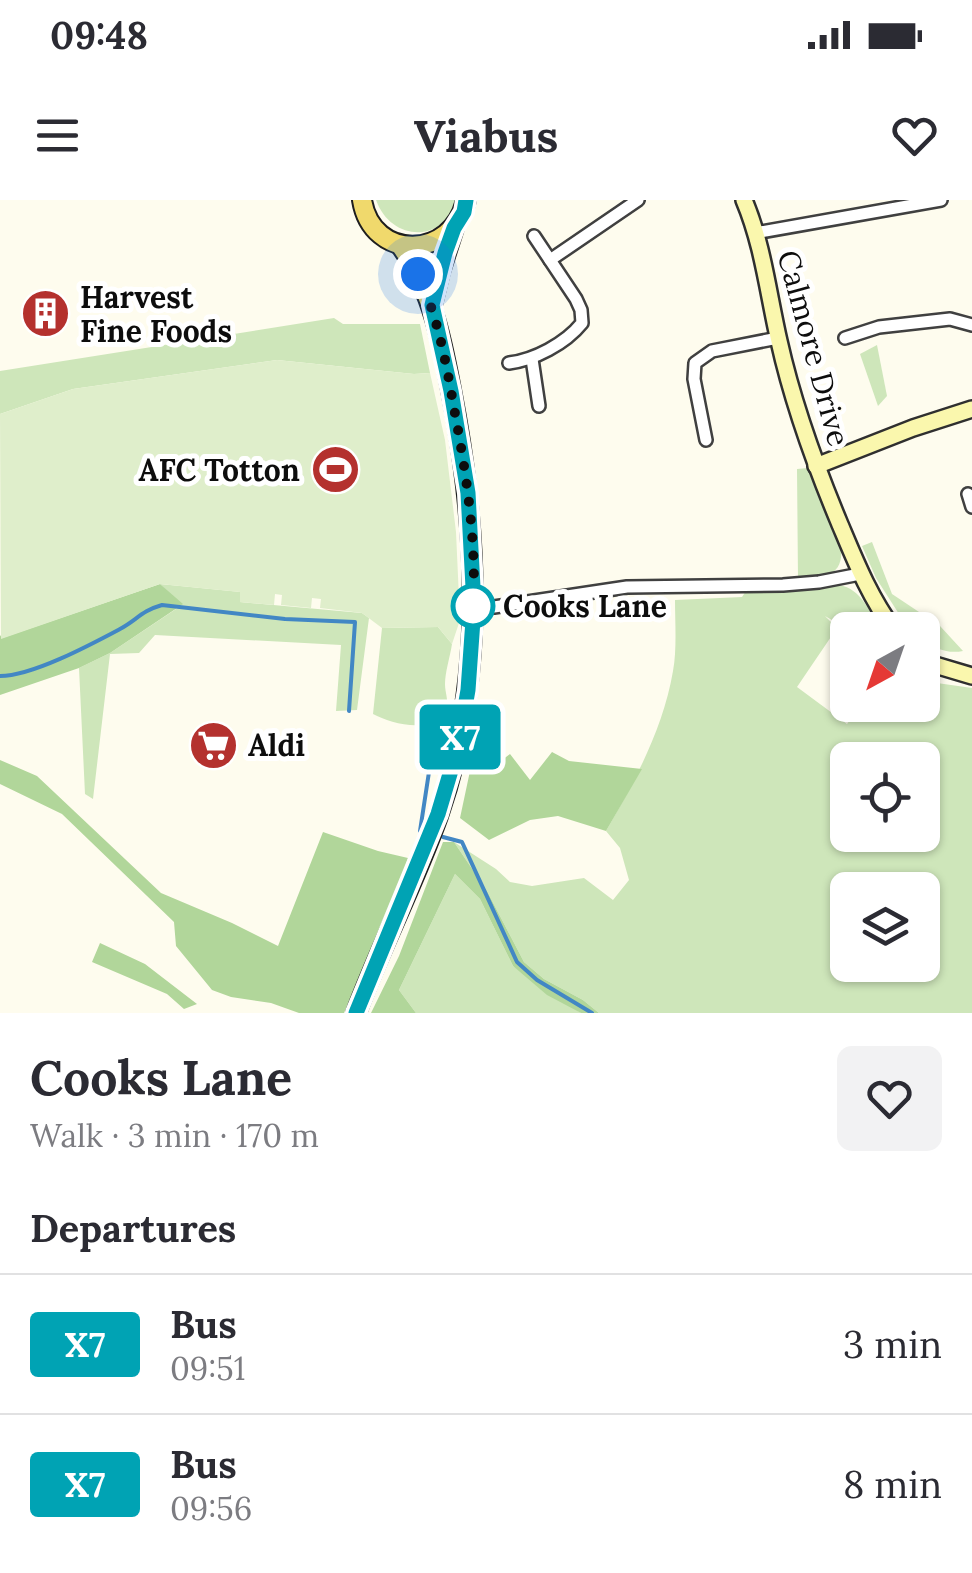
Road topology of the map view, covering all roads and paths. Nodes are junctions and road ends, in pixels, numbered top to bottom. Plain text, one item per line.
1 (362, 200) edge
2 (638, 200) edge
3 (744, 200) edge
4 (941, 200) edge
5 (464, 210) edge
6 (755, 233) junction
7 (534, 236) dead end
8 (400, 244) junction
9 (550, 260) junction
10 (432, 305) junction
11 (972, 325) edge
12 (778, 338) junction
13 (845, 338) dead end
14 (532, 359) junction
15 (509, 363) dead end
16 (539, 406) dead end
17 (972, 409) edge
18 (706, 440) dead end
19 (816, 466) junction
20 (860, 574) junction
21 (501, 610) dead end
22 (882, 612) edge
23 (940, 666) edge
24 (972, 676) edge
25 (356, 1013) edge

1 - 8 main road
2 - 9 street
3 - 6 street, Calmore Drive
4 - 6 street
5 - 8 main road
5 - 10 main road
6 - 12 street, Calmore Drive
7 - 9 street
8 - 10 main road
9 - 14 street
10 - 25 main road
11 - 13 street
12 - 18 street
12 - 19 street, Calmore Drive
14 - 15 street
14 - 16 street
17 - 19 street, Calmore Drive
19 - 20 street
20 - 21 street
20 - 22 street
23 - 24 street

